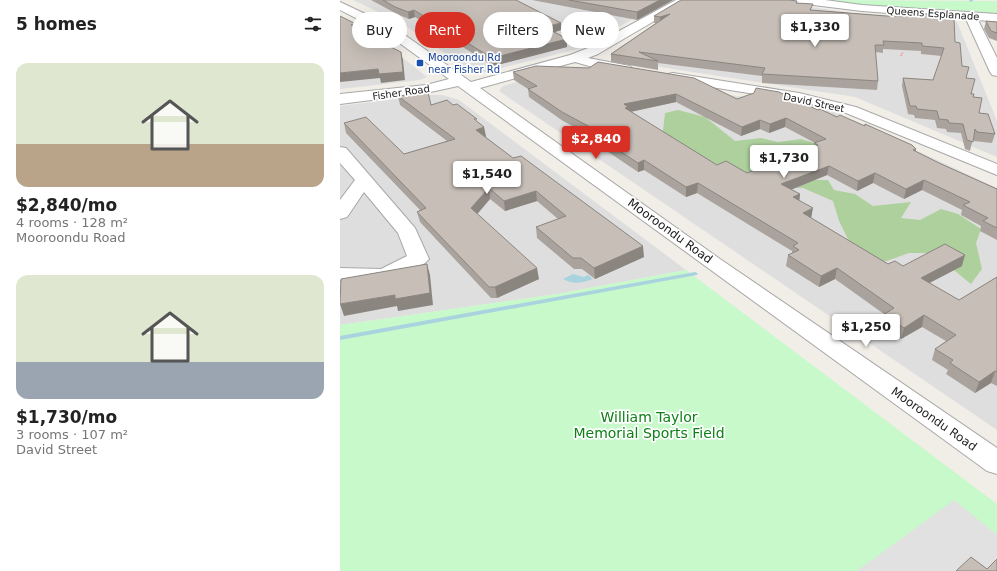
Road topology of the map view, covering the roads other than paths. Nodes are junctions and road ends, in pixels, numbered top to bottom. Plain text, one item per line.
1 (684, 0) edge
2 (797, 0) edge
3 (340, 5) edge
4 (970, 16) junction
5 (997, 18) edge
6 (575, 58) junction
7 (640, 72) edge
8 (997, 72) edge
9 (655, 74) edge
10 (465, 84) junction
11 (340, 100) edge
12 (340, 152) edge
13 (997, 170) edge
14 (364, 180) junction
15 (340, 213) edge
16 (340, 274) edge
17 (997, 463) edge

1 - 6 street, Fisher Road
2 - 4 street, Queens Esplanade
3 - 10 street, Mooroondu Road
4 - 5 street, Queens Esplanade
4 - 8 street
6 - 7 street
6 - 10 street, Fisher Road
9 - 13 street, David Street
10 - 11 street, Fisher Road
10 - 17 street, Mooroondu Road
12 - 14 street
14 - 15 street
14 - 16 street

